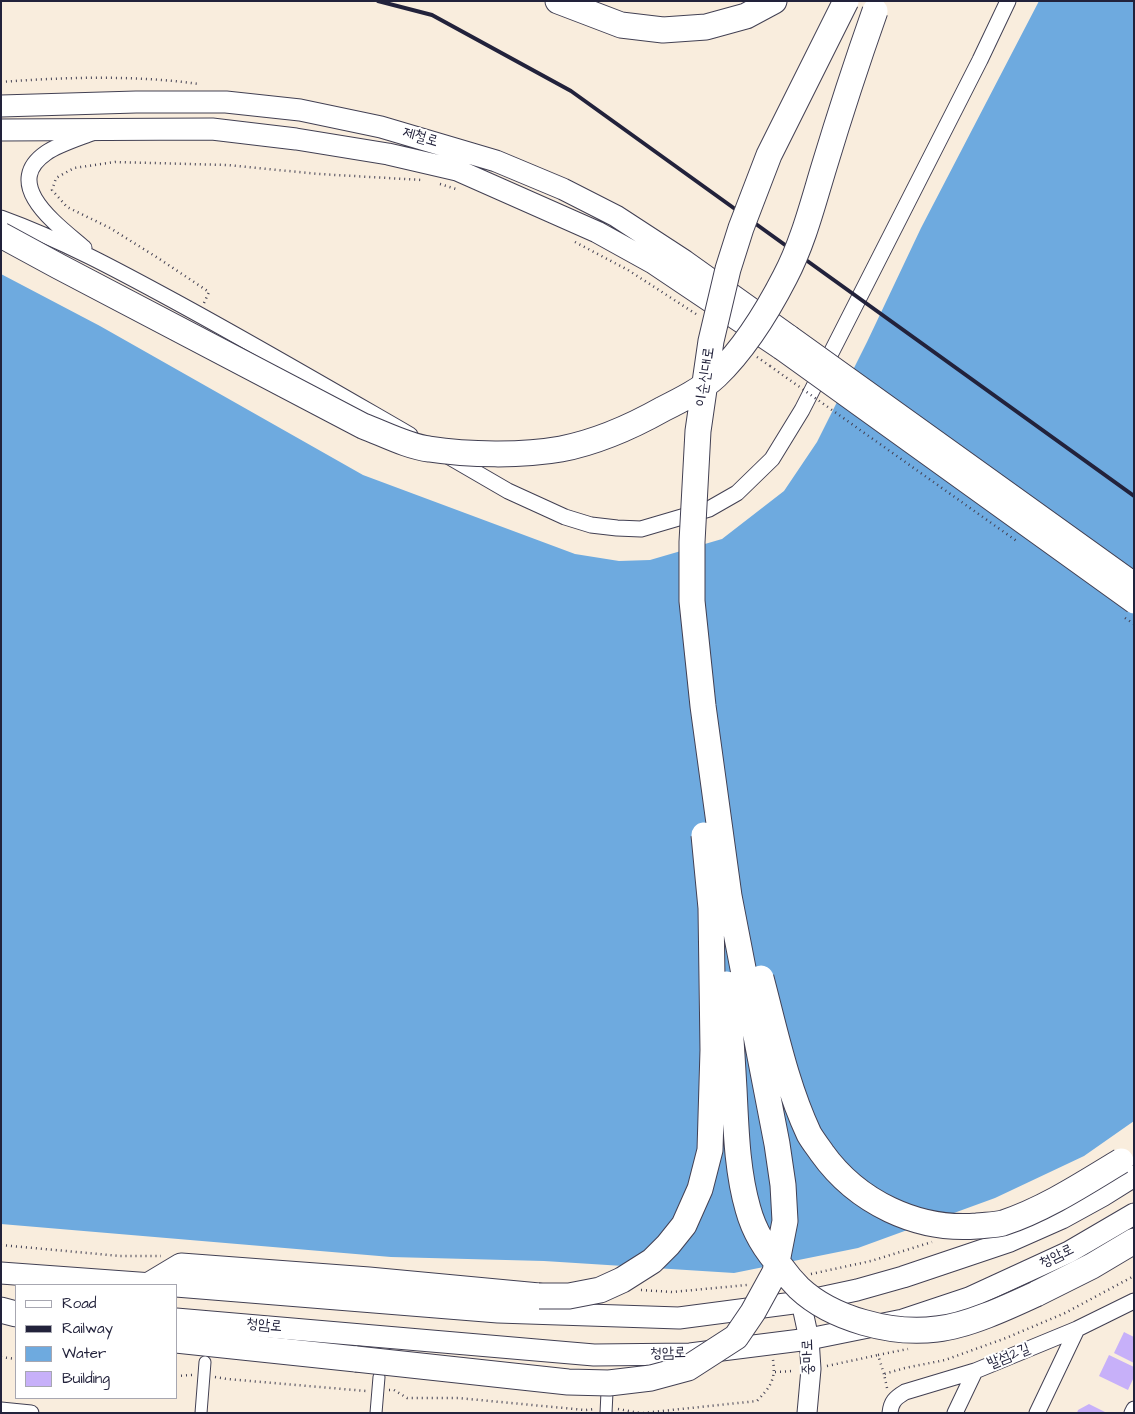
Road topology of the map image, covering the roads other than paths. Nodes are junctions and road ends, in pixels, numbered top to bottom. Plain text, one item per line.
1 (558, 1) edge
2 (774, 1) edge
3 (830, 1) edge
4 (846, 1) edge
5 (1008, 1) edge
6 (877, 6) edge
7 (1, 106) edge
8 (126, 129) junction
9 (1, 130) edge
10 (1, 208) edge
11 (1, 218) edge
12 (36, 230) junction
13 (1, 234) edge
14 (98, 260) junction
15 (780, 350) junction
16 (1134, 583) edge
17 (1126, 608) edge
18 (705, 777) junction
19 (1129, 1163) edge
20 (1134, 1214) edge
21 (1134, 1241) edge
22 (1, 1272) edge
23 (161, 1284) edge
24 (178, 1286) edge
25 (1134, 1300) edge
26 (801, 1302) junction
27 (1, 1305) edge
28 (15, 1306) edge
29 (1, 1310) edge
30 (15, 1314) edge
31 (178, 1319) edge
32 (1077, 1329) junction
33 (809, 1339) junction
34 (178, 1340) edge
35 (205, 1362) dead end
36 (974, 1371) junction
37 (379, 1377) dead end
38 (607, 1392) dead end
39 (891, 1409) edge
40 (1, 1410) edge
41 (606, 1410) edge
42 (25, 1412) edge
43 (200, 1413) edge
44 (376, 1413) edge
45 (807, 1413) edge
46 (955, 1413) edge
47 (1037, 1413) edge

1 - 2 highway
3 - 18 highway, 이순신대로
4 - 18 highway, 이순신대로, bridge
5 - 14 street
6 - 13 highway, bridge
7 - 15 main road, 제철로
8 - 9 main road, 제철로
8 - 14 street
8 - 15 main road, 제철로
10 - 12 street
11 - 12 street
12 - 14 street
15 - 16 main road, bridge
15 - 17 main road, bridge
18 - 19 highway, bridge
18 - 21 highway, bridge
18 - 23 highway, bridge
18 - 34 highway, bridge
19 - 26 main road
20 - 33 main road, 청암로
22 - 23 main road
24 - 26 main road
25 - 32 street, 발섬2길
26 - 33 street, 중마로
27 - 28 main road
29 - 30 highway
31 - 33 main road, 청암로
32 - 36 street, 발섬2길
32 - 47 street
33 - 45 street, 중마로
35 - 43 street
36 - 39 street, 발섬2길
36 - 46 street
37 - 44 street
38 - 41 street
40 - 42 street

